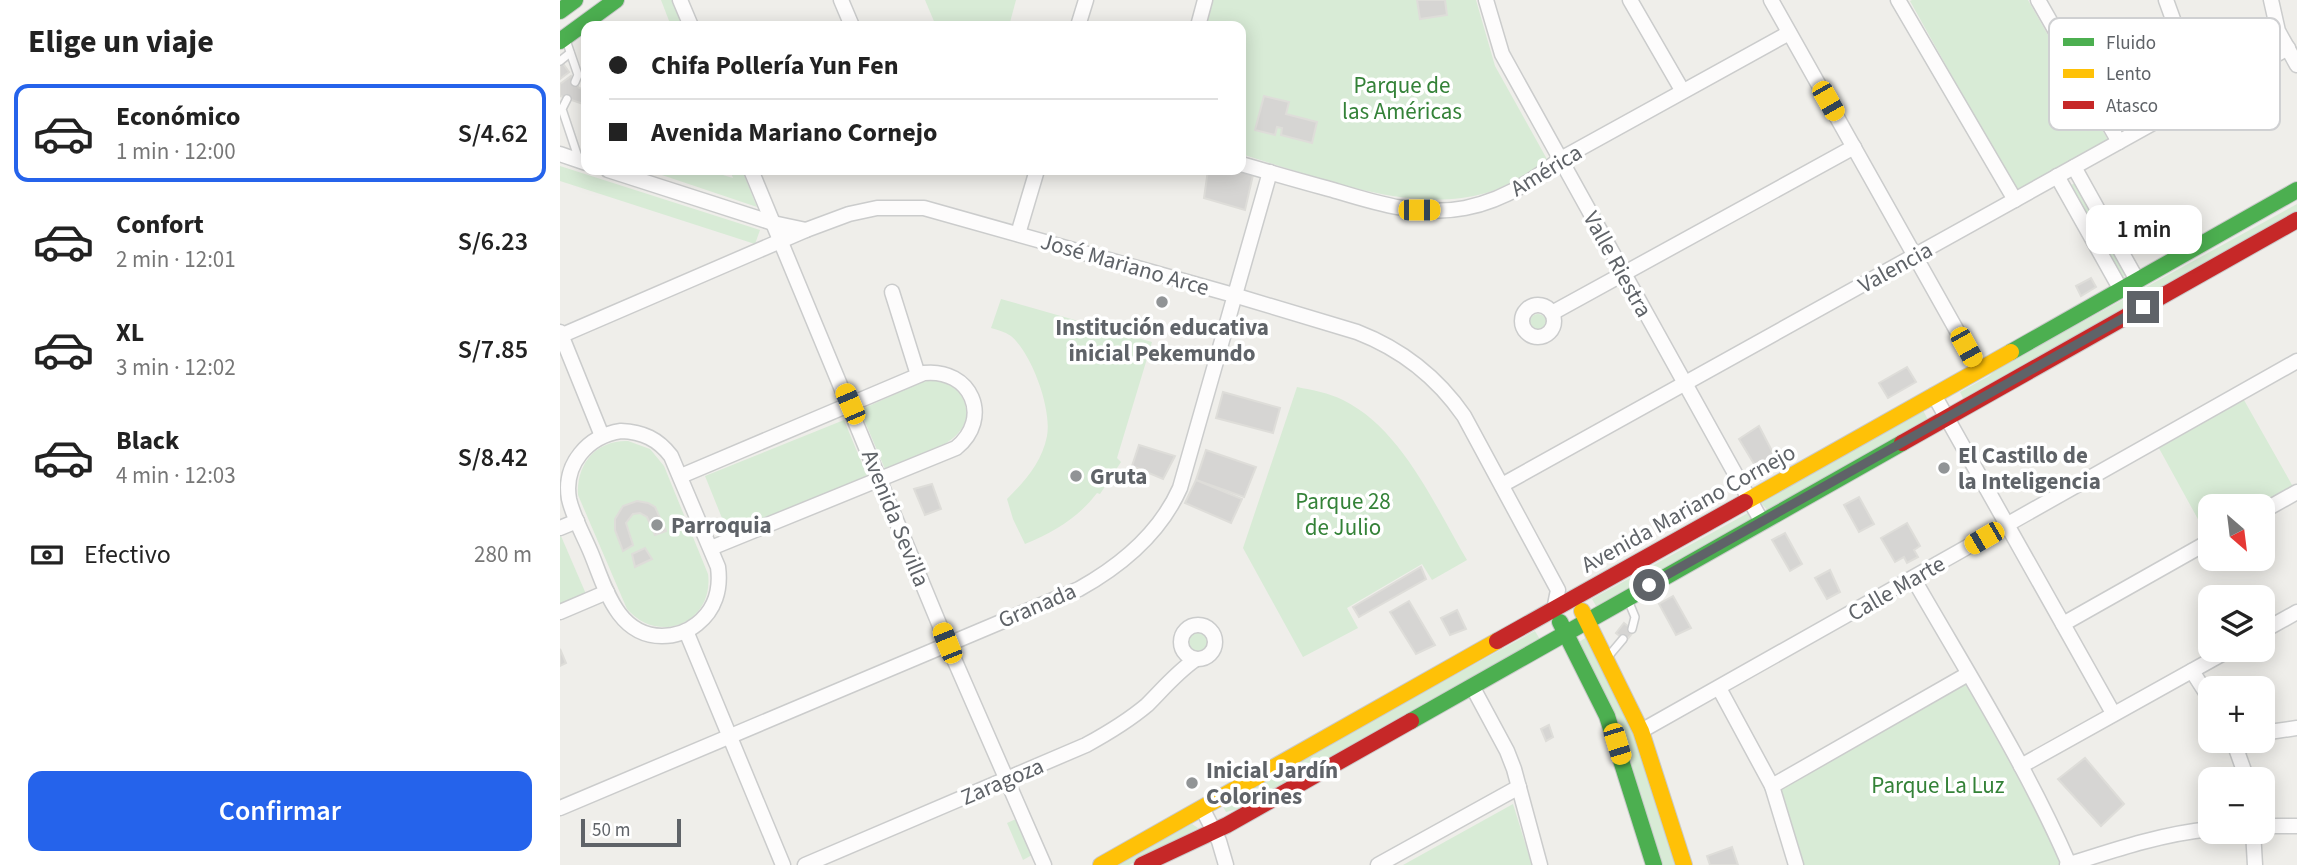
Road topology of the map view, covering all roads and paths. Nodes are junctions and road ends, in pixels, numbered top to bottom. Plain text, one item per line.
1 (575, 0) edge
2 (616, 0) edge
3 (680, 0) edge
4 (841, 0) edge
5 (1086, 0) edge
6 (1205, 0) edge
7 (1486, 0) edge
8 (1630, 0) edge
9 (1771, 0) edge
10 (1898, 0) edge
11 (2038, 0) edge
12 (2166, 0) edge
13 (2271, 0) edge
14 (560, 11) edge
15 (2173, 18) edge
16 (2275, 18) edge
17 (2049, 19) edge
18 (592, 21) edge
19 (689, 21) edge
20 (850, 21) edge
21 (1080, 21) edge
22 (1199, 21) edge
23 (581, 30) edge
24 (1789, 33) junction
25 (2280, 34) edge
26 (565, 44) edge
27 (2288, 48) junction
28 (2280, 52) edge
29 (560, 61) edge
30 (2297, 65) edge
31 (575, 82) dead end
32 (1682, 90) junction
33 (567, 99) dead end
34 (561, 109) edge
35 (2112, 130) edge
36 (2141, 130) edge
37 (2119, 142) junction
38 (1854, 147) junction
39 (560, 153) edge
40 (581, 157) edge
41 (1559, 160) junction
42 (581, 161) edge
43 (1246, 165) edge
44 (2074, 167) junction
45 (1270, 172) junction
46 (624, 175) edge
47 (753, 175) edge
48 (1036, 175) edge
49 (2057, 176) junction
50 (2297, 190) edge
51 (2015, 200) junction
52 (2297, 220) edge
53 (773, 223) junction
54 (806, 230) junction
55 (1018, 234) junction
56 (781, 242) junction
57 (1916, 255) junction
58 (1624, 273) junction
59 (2137, 281) junction
60 (2121, 290) junction
61 (892, 292) dead end
62 (1237, 296) junction
63 (1552, 313) dead end
64 (560, 335) edge
65 (2297, 361) edge
66 (1979, 370) junction
67 (918, 375) junction
68 (1685, 384) junction
69 (1934, 395) junction
70 (850, 404) junction
71 (1946, 418) junction
72 (602, 436) junction
73 (681, 476) junction
74 (881, 479) junction
75 (1502, 485) junction
76 (2297, 492) edge
77 (1749, 499) junction
78 (2275, 504) edge
79 (577, 521) junction
80 (1762, 522) junction
81 (2007, 525) junction
82 (560, 528) edge
83 (711, 548) junction
84 (2198, 548) edge
85 (1913, 578) junction
86 (1558, 590) junction
87 (607, 592) junction
88 (1575, 598) junction
89 (1627, 598) junction
90 (1553, 610) junction
91 (560, 612) edge
92 (2297, 612) edge
93 (1587, 620) junction
94 (2063, 624) junction
95 (2275, 624) edge
96 (1632, 629) dead end
97 (686, 631) junction
98 (1565, 633) junction
99 (1623, 639) dead end
100 (947, 643) junction
101 (1190, 656) dead end
102 (1607, 658) junction
103 (2208, 662) edge
104 (2192, 671) junction
105 (1968, 674) junction
106 (2198, 680) edge
107 (1472, 686) junction
108 (1719, 688) junction
109 (2113, 713) junction
110 (2297, 728) edge
111 (1642, 732) junction
112 (2275, 733) edge
113 (729, 735) junction
114 (2021, 766) junction
115 (1006, 779) junction
116 (1772, 786) junction
117 (1519, 787) junction
118 (560, 808) edge
119 (1202, 808) junction
120 (2275, 826) edge
121 (2297, 826) edge
122 (2198, 830) edge
123 (1214, 831) junction
124 (2254, 844) edge
125 (783, 865) edge
126 (806, 865) edge
127 (1044, 865) edge
128 (1101, 865) edge
129 (1142, 865) edge
130 (1226, 865) edge
131 (1378, 865) edge
132 (1540, 865) edge
133 (1654, 865) edge
134 (1684, 865) edge
135 (1796, 865) edge
136 (2068, 865) edge
137 (2255, 865) edge

1 - 14 main road
2 - 18 main road
3 - 19 street
4 - 20 street
5 - 21 street
6 - 22 street
7 - 41 street, Valle Riestra
8 - 32 street
9 - 24 street
10 - 51 street
11 - 17 street
12 - 15 street
13 - 16 street
23 - 26 main road
24 - 32 street, América
24 - 38 street
25 - 27 street
26 - 29 lane
26 - 31 lane
27 - 28 street, Valencia
27 - 30 street
32 - 41 street, América
33 - 34 lane
34 - 40 lane
35 - 37 street
36 - 37 street, Valencia
37 - 44 street, Valencia
38 - 57 street
38 - 58 street
39 - 42 street
41 - 45 street, América
41 - 58 street, Valle Riestra
43 - 45 street, América
44 - 49 street, Valencia
44 - 59 street
45 - 62 street, Granada
46 - 53 street
47 - 53 street, Avenida Sevilla
48 - 55 street
49 - 51 street, Valencia
49 - 60 street
50 - 59 main road, Avenida Mariano Cornejo
51 - 57 street, Valencia
52 - 71 main road, Avenida Mariano Cornejo
53 - 54 street
53 - 56 street, Avenida Sevilla
54 - 55 street, José Mariano Arce
54 - 56 street, José Mariano Arce
55 - 62 street, José Mariano Arce
56 - 64 street, José Mariano Arce
56 - 70 street, Avenida Sevilla
57 - 66 street
57 - 68 street, Valencia
58 - 63 street
58 - 68 street, Valle Riestra
59 - 60 main road, Avenida Mariano Cornejo
60 - 66 main road, Avenida Mariano Cornejo
61 - 67 street
62 - 75 street, José Mariano Arce
62 - 100 street, Granada
64 - 72 street
65 - 81 street, Calle Marte
66 - 69 main road, Avenida Mariano Cornejo
67 - 70 street
67 - 74 street
68 - 75 street, Valencia
68 - 77 street, Valle Riestra
69 - 71 street
69 - 77 main road, Avenida Mariano Cornejo
70 - 73 street
70 - 74 street, Avenida Sevilla
71 - 80 main road, Avenida Mariano Cornejo
71 - 81 street
72 - 73 street
72 - 79 street
73 - 83 street
74 - 83 street
74 - 100 street, Avenida Sevilla
75 - 86 street, José Mariano Arce
76 - 78 street
77 - 80 street, Valle Riestra
77 - 88 main road, Avenida Mariano Cornejo
79 - 82 street
79 - 87 street
80 - 89 main road, Avenida Mariano Cornejo
81 - 85 street, Calle Marte
81 - 94 street
83 - 97 street
84 - 94 street
85 - 105 street
85 - 108 street, Calle Marte
86 - 88 street
86 - 90 street
87 - 91 street
87 - 97 street
88 - 90 main road, Avenida Mariano Cornejo
88 - 93 main road
89 - 93 main road, Avenida Mariano Cornejo
89 - 96 lane
90 - 98 main road
90 - 119 main road, Avenida Mariano Cornejo
92 - 95 street
93 - 98 main road, Avenida Mariano Cornejo
93 - 102 main road
94 - 109 street
97 - 113 street
98 - 107 main road, Avenida Mariano Cornejo
98 - 133 main road
99 - 102 lane
100 - 113 street, Granada
100 - 115 street, Avenida Sevilla
101 - 115 street, Zaragoza
102 - 111 main road
103 - 104 street
104 - 106 street
104 - 109 street
105 - 114 street
105 - 116 street
107 - 117 street
107 - 123 main road, Avenida Mariano Cornejo
108 - 111 street, Calle Marte
108 - 116 street
109 - 114 street
110 - 112 street
111 - 134 main road
113 - 118 street, Granada
113 - 125 street
114 - 136 street
115 - 126 street, Zaragoza
115 - 127 street, Avenida Sevilla
116 - 135 street
117 - 131 street
117 - 132 street
119 - 123 street
119 - 128 main road, Avenida Mariano Cornejo
120 - 121 street
122 - 136 street
123 - 129 main road, Avenida Mariano Cornejo
123 - 130 street
124 - 137 street

